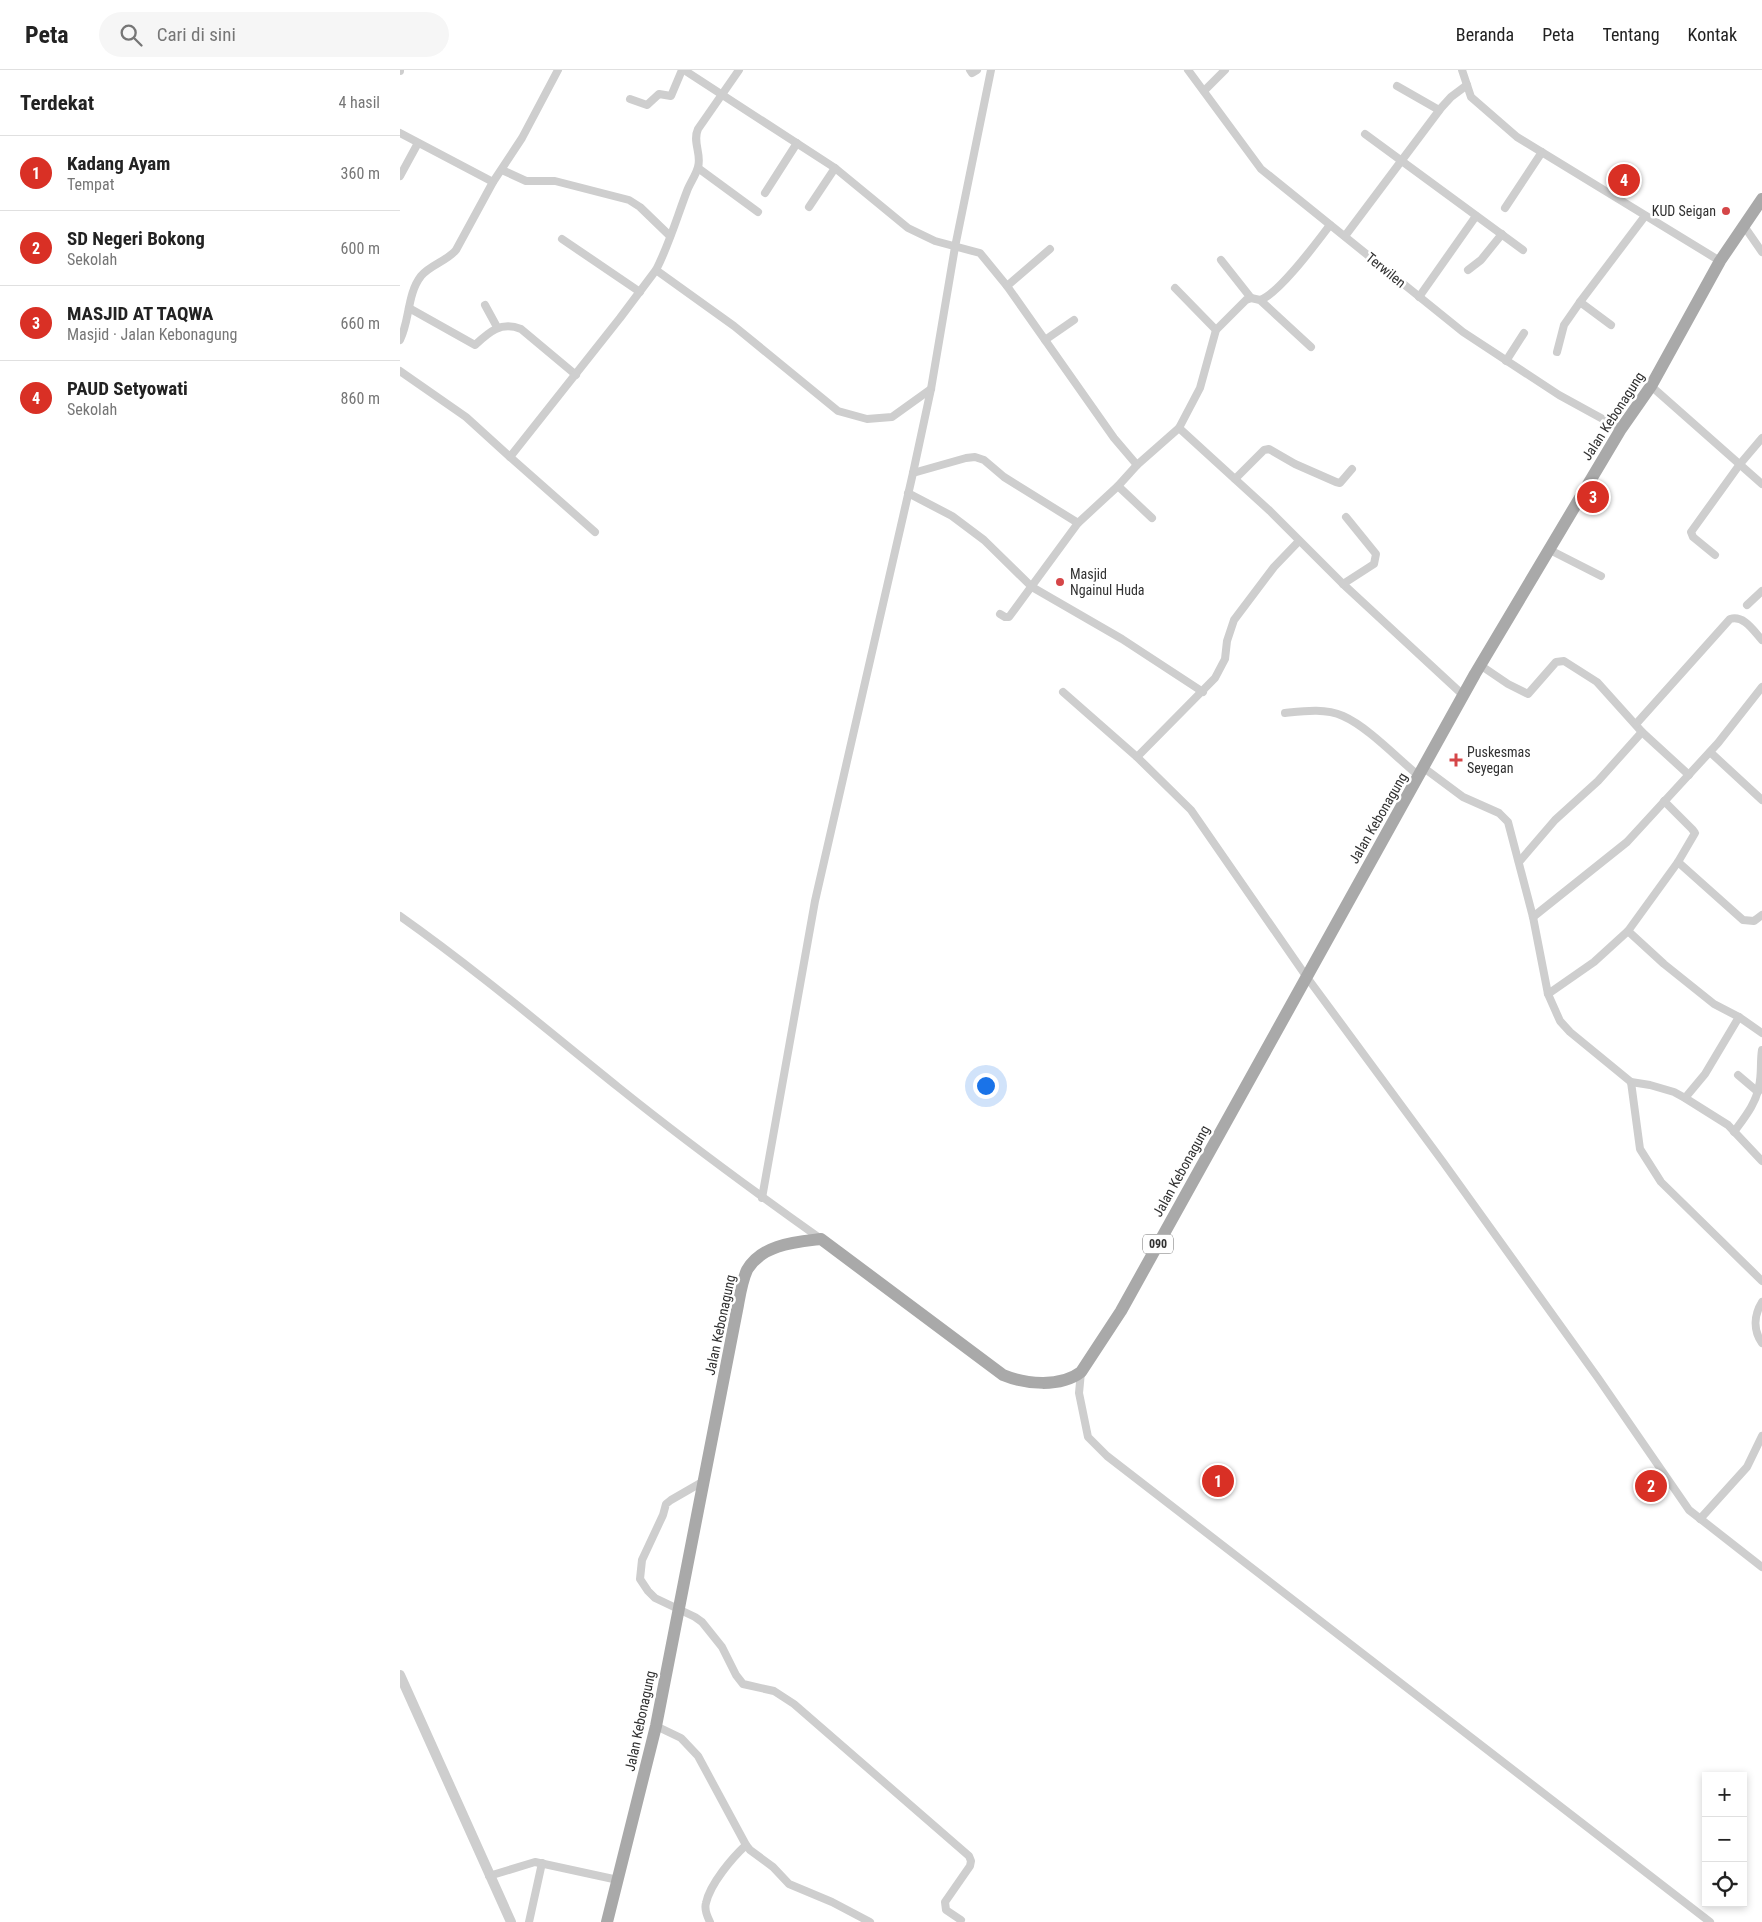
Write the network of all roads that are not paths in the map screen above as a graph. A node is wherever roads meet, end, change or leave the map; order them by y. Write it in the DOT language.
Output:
graph roads {
  1 [pos="558,70"];
  2 [pos="683,70"];
  3 [pos="739,70"];
  4 [pos="970,70"];
  5 [pos="977,70"];
  6 [pos="991,70"];
  7 [pos="1188,70"];
  8 [pos="1225,70"];
  9 [pos="1462,70"];
  10 [pos="1467,85"];
  11 [pos="1397,86"];
  12 [pos="1204,91"];
  13 [pos="722,94"];
  14 [pos="630,99"];
  15 [pos="1439,110"];
  16 [pos="400,133"];
  17 [pos="1365,134"];
  18 [pos="418,142"];
  19 [pos="797,144"];
  20 [pos="1542,152"];
  21 [pos="1401,160"];
  22 [pos="698,168"];
  23 [pos="835,168"];
  24 [pos="502,170"];
  25 [pos="400,176"];
  26 [pos="493,182"];
  27 [pos="765,193"];
  28 [pos="1762,199"];
  29 [pos="809,207"];
  30 [pos="1505,208"];
  31 [pos="758,212"];
  32 [pos="1476,216"];
  33 [pos="1645,216"];
  34 [pos="1330,225"];
  35 [pos="1744,226"];
  36 [pos="1502,234"];
  37 [pos="670,236"];
  38 [pos="1345,236"];
  39 [pos="562,239"];
  40 [pos="955,247"];
  41 [pos="1050,249"];
  42 [pos="1523,250"];
  43 [pos="1762,252"];
  44 [pos="1221,260"];
  45 [pos="1720,261"];
  46 [pos="656,270"];
  47 [pos="1468,270"];
  48 [pos="1007,286"];
  49 [pos="1174,288"];
  50 [pos="640,292"];
  51 [pos="1419,297"];
  52 [pos="1255,299"];
  53 [pos="1580,302"];
  54 [pos="484,305"];
  55 [pos="409,308"];
  56 [pos="1074,320"];
  57 [pos="1611,325"];
  58 [pos="497,327"];
  59 [pos="1216,330"];
  60 [pos="1524,333"];
  61 [pos="401,337"];
  62 [pos="1045,340"];
  63 [pos="474,346"];
  64 [pos="1311,347"];
  65 [pos="469,352"];
  66 [pos="1558,352"];
  67 [pos="1506,361"];
  68 [pos="400,371"];
  69 [pos="576,374"];
  70 [pos="1651,386"];
  71 [pos="930,389"];
  72 [pos="1179,428"];
  73 [pos="1621,429"];
  74 [pos="1762,438"];
  75 [pos="510,457"];
  76 [pos="1740,464"];
  77 [pos="1137,465"];
  78 [pos="1352,469"];
  79 [pos="913,473"];
  80 [pos="1235,480"];
  81 [pos="1762,484"];
  82 [pos="1118,486"];
  83 [pos="908,493"];
  84 [pos="1346,517"];
  85 [pos="1152,518"];
  86 [pos="1078,522"];
  87 [pos="595,532"];
  88 [pos="1299,541"];
  89 [pos="1548,549"];
  90 [pos="1715,555"];
  91 [pos="1601,576"];
  92 [pos="1343,584"];
  93 [pos="1032,587"];
  94 [pos="1762,591"];
  95 [pos="1747,605"];
  96 [pos="1000,614"];
  97 [pos="1762,640"];
  98 [pos="1480,665"];
  99 [pos="1762,687"];
  100 [pos="1063,692"];
  101 [pos="1203,692"];
  102 [pos="1462,695"];
  103 [pos="1285,713"];
  104 [pos="1636,724"];
  105 [pos="1642,732"];
  106 [pos="1710,752"];
  107 [pos="1137,757"];
  108 [pos="1422,772"];
  109 [pos="1689,775"];
  110 [pos="1762,800"];
  111 [pos="1664,801"];
  112 [pos="1519,862"];
  113 [pos="1678,862"];
  114 [pos="1762,915"];
  115 [pos="400,916"];
  116 [pos="1532,917"];
  117 [pos="1628,931"];
  118 [pos="1306,976"];
  119 [pos="1548,994"];
  120 [pos="1739,1017"];
  121 [pos="1762,1033"];
  122 [pos="1762,1050"];
  123 [pos="1738,1075"];
  124 [pos="1631,1082"];
  125 [pos="1758,1092"];
  126 [pos="1685,1098"];
  127 [pos="1734,1132"];
  128 [pos="1762,1161"];
  129 [pos="762,1198"];
  130 [pos="822,1239"];
  131 [pos="1762,1281"];
  132 [pos="1762,1302"];
  133 [pos="1762,1342"];
  134 [pos="1081,1372"];
  135 [pos="1762,1436"];
  136 [pos="704,1481"];
  137 [pos="1700,1519"];
  138 [pos="1762,1567"];
  139 [pos="678,1609"];
  140 [pos="400,1675"];
  141 [pos="656,1726"];
  142 [pos="746,1845"];
  143 [pos="542,1863"];
  144 [pos="489,1876"];
  145 [pos="618,1880"];
  146 [pos="952,1914"];
  147 [pos="961,1920"];
  148 [pos="511,1922"];
  149 [pos="529,1922"];
  150 [pos="607,1922"];
  151 [pos="710,1922"];
  152 [pos="870,1922"];
  153 [pos="948,1922"];
  154 [pos="1710,1922"];
  1 -- 24 [label="street"];
  2 -- 13 [label="street"];
  2 -- 14 [label="street"];
  3 -- 13 [label="street"];
  4 -- 5 [label="street"];
  6 -- 40 [label="street"];
  7 -- 12 [label="street, Terwilen"];
  8 -- 12 [label="street"];
  9 -- 10 [label="street"];
  10 -- 15 [label="street"];
  10 -- 20 [label="street"];
  11 -- 15 [label="street"];
  12 -- 34 [label="street, Terwilen"];
  13 -- 19 [label="street"];
  13 -- 22 [label="street"];
  15 -- 21 [label="street"];
  16 -- 18 [label="street"];
  17 -- 21 [label="street"];
  18 -- 25 [label="street"];
  18 -- 26 [label="street"];
  19 -- 23 [label="street"];
  19 -- 27 [label="street"];
  20 -- 30 [label="street"];
  20 -- 33 [label="street"];
  21 -- 32 [label="street"];
  21 -- 38 [label="street"];
  22 -- 31 [label="street"];
  22 -- 37 [label="street"];
  23 -- 29 [label="street"];
  23 -- 40 [label="street"];
  24 -- 26 [label="street"];
  24 -- 37 [label="street"];
  26 -- 55 [label="street"];
  28 -- 35 [label="main road, Jalan Kebonagung / 090"];
  32 -- 36 [label="street"];
  32 -- 51 [label="street"];
  33 -- 45 [label="street"];
  33 -- 53 [label="street"];
  34 -- 38 [label="street, Terwilen"];
  34 -- 52 [label="street"];
  35 -- 43 [label="street"];
  35 -- 45 [label="main road, Jalan Kebonagung / 090"];
  36 -- 42 [label="street"];
  36 -- 47 [label="street"];
  37 -- 46 [label="street"];
  38 -- 51 [label="street, Terwilen"];
  39 -- 50 [label="street"];
  40 -- 48 [label="street"];
  40 -- 71 [label="street"];
  41 -- 48 [label="street"];
  44 -- 52 [label="street"];
  45 -- 70 [label="main road, Jalan Kebonagung / 090"];
  46 -- 50 [label="street"];
  46 -- 71 [label="street"];
  48 -- 62 [label="street"];
  49 -- 59 [label="street"];
  50 -- 69 [label="street"];
  51 -- 67 [label="street, Terwilen"];
  52 -- 59 [label="street"];
  52 -- 64 [label="street"];
  53 -- 57 [label="street"];
  53 -- 66 [label="street"];
  54 -- 58 [label="street"];
  55 -- 61 [label="street"];
  55 -- 63 [label="street"];
  56 -- 62 [label="street"];
  58 -- 63 [label="street"];
  58 -- 69 [label="street"];
  59 -- 72 [label="street"];
  60 -- 67 [label="street"];
  62 -- 77 [label="street"];
  63 -- 65 [label="street"];
  67 -- 73 [label="street, Terwilen"];
  68 -- 75 [label="street"];
  69 -- 75 [label="street"];
  70 -- 73 [label="main road, Jalan Kebonagung / 090"];
  70 -- 76 [label="street"];
  71 -- 79 [label="street"];
  72 -- 77 [label="street"];
  72 -- 80 [label="street"];
  73 -- 89 [label="main road, Jalan Kebonagung / 090"];
  74 -- 76 [label="street"];
  75 -- 87 [label="street"];
  76 -- 81 [label="street"];
  76 -- 90 [label="street"];
  77 -- 82 [label="street"];
  78 -- 80 [label="street"];
  79 -- 83 [label="street"];
  79 -- 86 [label="street"];
  80 -- 88 [label="street"];
  82 -- 85 [label="street"];
  82 -- 86 [label="street"];
  83 -- 93 [label="street"];
  83 -- 129 [label="street"];
  84 -- 92 [label="street"];
  86 -- 93 [label="street"];
  88 -- 92 [label="street"];
  88 -- 101 [label="street"];
  89 -- 91 [label="street"];
  89 -- 98 [label="main road, Jalan Kebonagung / 090"];
  92 -- 102 [label="street"];
  93 -- 96 [label="street"];
  93 -- 101 [label="street"];
  94 -- 95 [label="street"];
  97 -- 104 [label="street"];
  98 -- 102 [label="main road, Jalan Kebonagung / 090"];
  98 -- 104 [label="street"];
  99 -- 106 [label="street"];
  100 -- 107 [label="street"];
  101 -- 107 [label="street"];
  102 -- 108 [label="main road, Jalan Kebonagung / 090"];
  103 -- 108 [label="street"];
  104 -- 105 [label="street"];
  105 -- 109 [label="street"];
  105 -- 112 [label="street"];
  106 -- 109 [label="street"];
  106 -- 110 [label="street"];
  107 -- 118 [label="street"];
  108 -- 112 [label="street"];
  108 -- 118 [label="main road, Jalan Kebonagung / 090"];
  109 -- 111 [label="street"];
  111 -- 113 [label="street"];
  111 -- 116 [label="street"];
  112 -- 116 [label="street"];
  113 -- 114 [label="street"];
  113 -- 117 [label="street"];
  115 -- 129 [label="street"];
  116 -- 119 [label="street"];
  117 -- 119 [label="street"];
  117 -- 120 [label="street"];
  118 -- 134 [label="main road, Jalan Kebonagung / 090"];
  118 -- 137 [label="street"];
  119 -- 124 [label="street"];
  120 -- 121 [label="street"];
  120 -- 126 [label="street"];
  122 -- 125 [label="street"];
  123 -- 125 [label="street"];
  124 -- 126 [label="street"];
  124 -- 131 [label="street"];
  125 -- 127 [label="street"];
  126 -- 127 [label="street"];
  127 -- 128 [label="street"];
  129 -- 130 [label="street"];
  130 -- 134 [label="main road"];
  130 -- 136 [label="main road, Jalan Kebonagung"];
  132 -- 133 [label="street"];
  134 -- 154 [label="street"];
  135 -- 137 [label="street"];
  136 -- 139 [label="main road, Jalan Kebonagung"];
  136 -- 139 [label="street"];
  137 -- 138 [label="street"];
  139 -- 141 [label="main road, Jalan Kebonagung"];
  139 -- 146 [label="street"];
  140 -- 144 [label="street"];
  141 -- 142 [label="street"];
  141 -- 145 [label="main road, Jalan Kebonagung"];
  142 -- 151 [label="street"];
  142 -- 152 [label="street"];
  143 -- 144 [label="street"];
  143 -- 145 [label="street"];
  143 -- 149 [label="street"];
  144 -- 148 [label="street"];
  145 -- 150 [label="main road, Jalan Kebonagung"];
  146 -- 147 [label="street"];
  146 -- 153 [label="street"];
}
